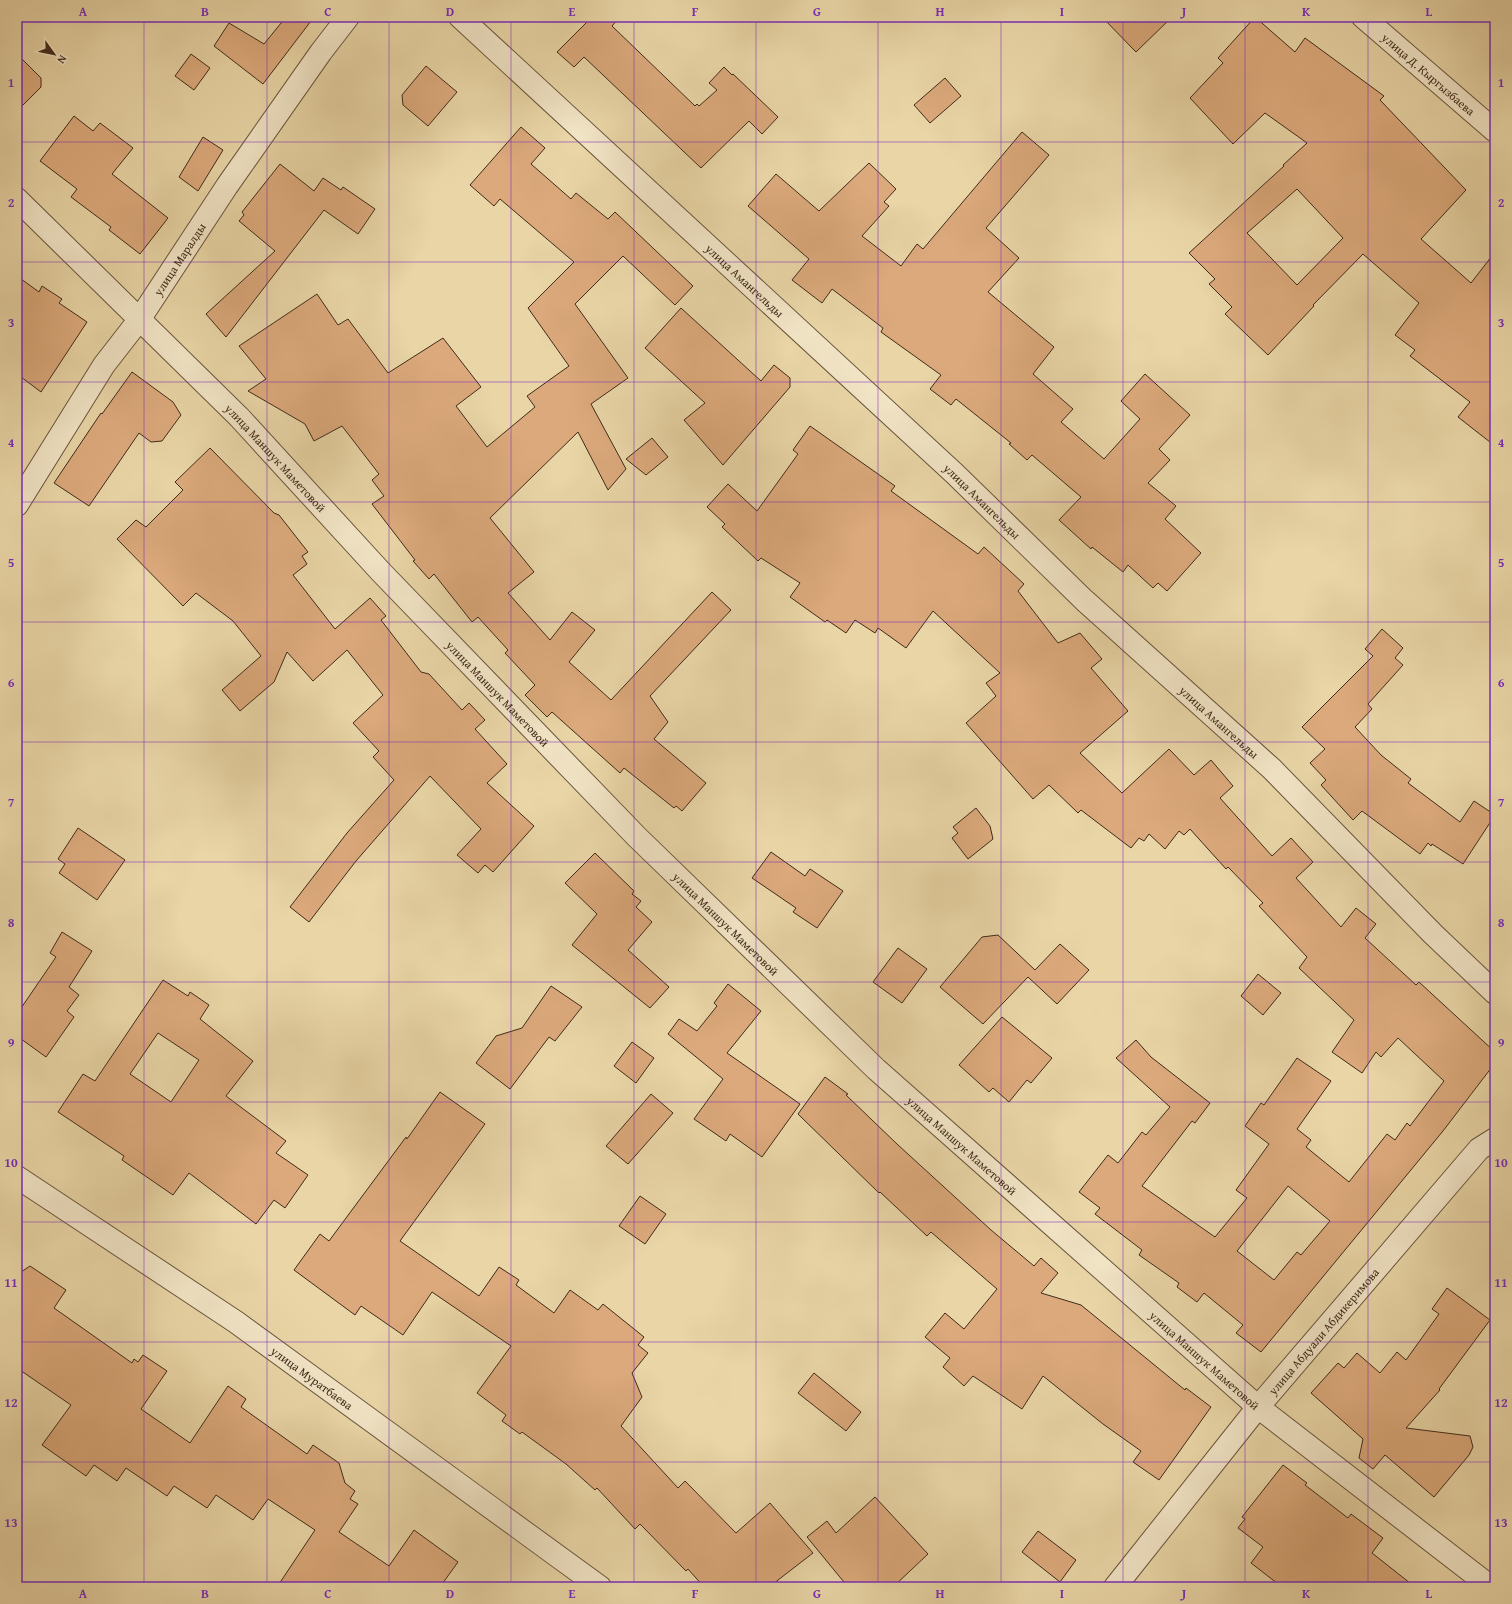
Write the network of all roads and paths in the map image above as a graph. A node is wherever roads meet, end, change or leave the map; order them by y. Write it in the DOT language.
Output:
graph roads {
  1 [pos="348,17"];
  2 [pos="460,17"];
  3 [pos="1363,17"];
  4 [pos="1495,131"];
  5 [pos="17,199"];
  6 [pos="139,320"];
  7 [pos="17,505"];
  8 [pos="1495,993"];
  9 [pos="1495,1139"];
  10 [pos="17,1177"];
  11 [pos="1258,1407"];
  12 [pos="600,1587"];
  13 [pos="1116,1587"];
  14 [pos="1491,1587"];
  1 -- 6 [label="street, улица Маралды"];
  2 -- 8 [label="street, улица Амангельды"];
  3 -- 4 [label="street, улица Д. Кыргызбаева"];
  5 -- 6 [label="street, улица Маншук Маметовой"];
  6 -- 7 [label="street, улица Маралды"];
  6 -- 11 [label="street, улица Маншук Маметовой"];
  9 -- 11 [label="street, улица Абдуали Абдикеримова"];
  10 -- 12 [label="street, улица Муратбаева"];
  11 -- 13 [label="street, улица Абдуали Абдикеримова"];
  11 -- 14 [label="street, улица Маншук Маметовой"];
}
